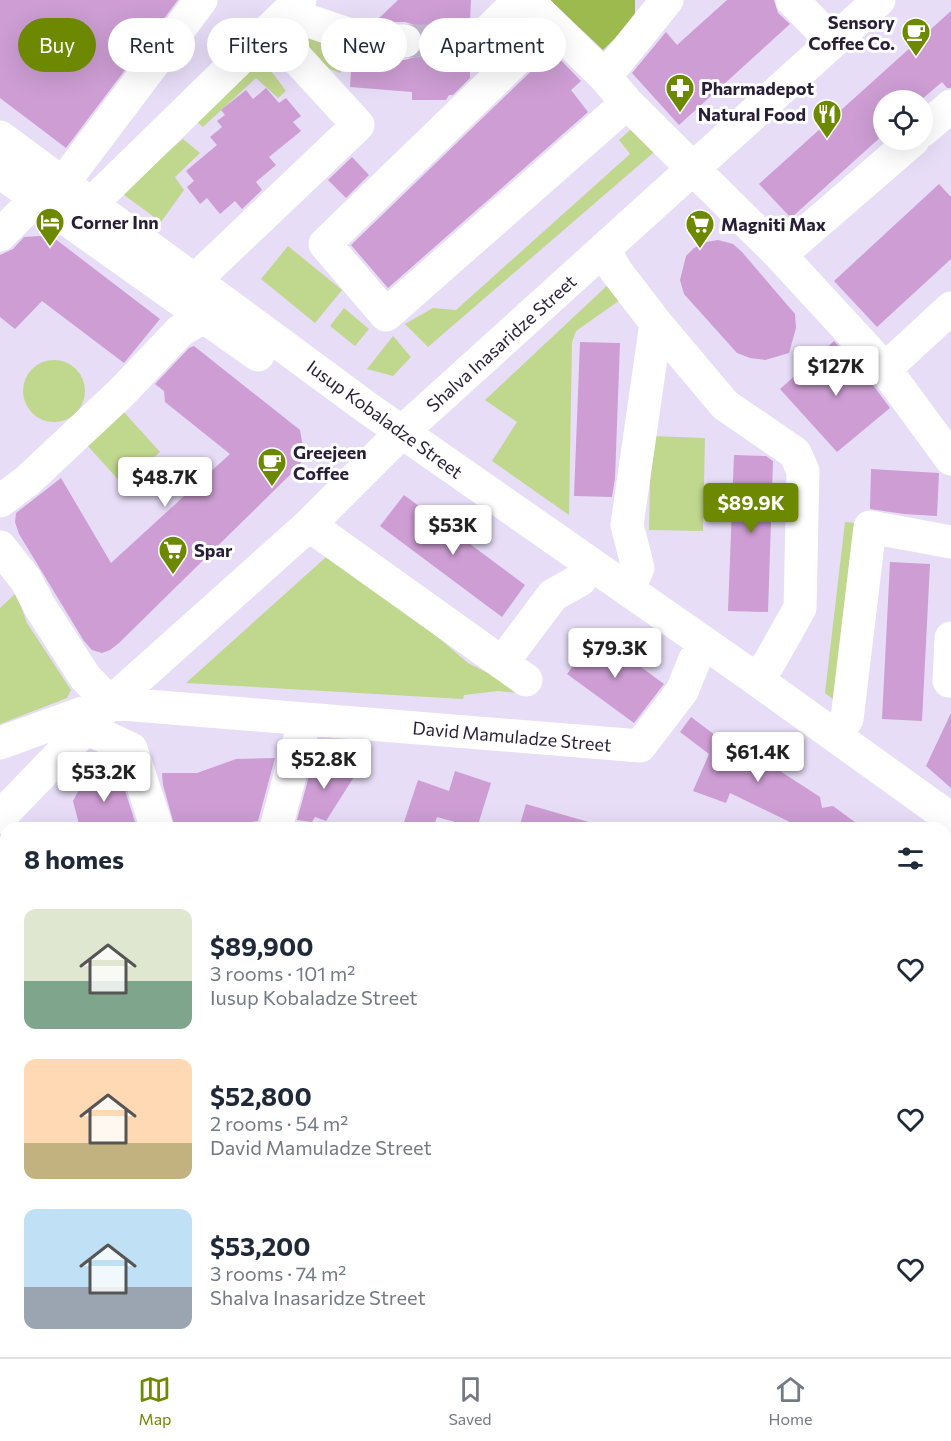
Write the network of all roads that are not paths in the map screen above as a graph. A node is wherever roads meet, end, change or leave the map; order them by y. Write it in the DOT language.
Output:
graph roads {
  1 [pos="520,0"];
  2 [pos="527,0"];
  3 [pos="792,0"];
  4 [pos="879,0"];
  5 [pos="201,1"];
  6 [pos="659,5"];
  7 [pos="287,13"];
  8 [pos="502,18"];
  9 [pos="545,18"];
  10 [pos="321,25"];
  11 [pos="566,39"];
  12 [pos="833,42"];
  13 [pos="503,72"];
  14 [pos="605,77"];
  15 [pos="627,103"];
  16 [pos="951,106"];
  17 [pos="933,122"];
  18 [pos="0,137"];
  19 [pos="901,150"];
  20 [pos="692,169"];
  21 [pos="0,172"];
  22 [pos="52,186"];
  23 [pos="91,204"];
  24 [pos="0,235"];
  25 [pos="604,249"];
  26 [pos="780,255"];
  27 [pos="194,280"];
  28 [pos="951,308"];
  29 [pos="203,316"];
  30 [pos="656,323"];
  31 [pos="885,369"];
  32 [pos="395,440"];
  33 [pos="951,459"];
  34 [pos="0,501"];
  35 [pos="309,525"];
  36 [pos="951,542"];
  37 [pos="0,547"];
  38 [pos="580,580"];
  39 [pos="628,590"];
  40 [pos="951,638"];
  41 [pos="695,659"];
  42 [pos="756,679"];
  43 [pos="949,681"];
  44 [pos="110,703"];
  45 [pos="305,719"];
  46 [pos="86,728"];
  47 [pos="834,735"];
  48 [pos="0,743"];
  49 [pos="0,817"];
  50 [pos="951,819"];
  51 [pos="155,822"];
  52 [pos="278,822"];
  53 [pos="918,822"];
  1 -- 8 [label="street"];
  2 -- 9 [label="street"];
  3 -- 12 [label="street"];
  4 -- 12 [label="street, Shalva Inasaridze Street"];
  5 -- 22 [label="street"];
  6 -- 14 [label="street"];
  7 -- 10 [label="street"];
  7 -- 23 [label="street"];
  7 -- 27 [label="street"];
  11 -- 14 [label="street"];
  12 -- 20 [label="street, Shalva Inasaridze Street"];
  13 -- 15 [label="street"];
  14 -- 15 [label="street"];
  15 -- 20 [label="street"];
  16 -- 17 [label="street"];
  18 -- 22 [label="street, Iusup Kobaladze Street"];
  19 -- 26 [label="street"];
  20 -- 25 [label="street, Shalva Inasaridze Street"];
  20 -- 26 [label="street"];
  21 -- 22 [label="street, Iusup Kobaladze Street"];
  22 -- 23 [label="street, Iusup Kobaladze Street"];
  22 -- 24 [label="street"];
  22 -- 29 [label="street, Iusup Kobaladze Street"];
  23 -- 27 [label="street, Iusup Kobaladze Street"];
  25 -- 30 [label="street"];
  25 -- 32 [label="street, Shalva Inasaridze Street"];
  26 -- 31 [label="street"];
  27 -- 32 [label="street, Iusup Kobaladze Street"];
  28 -- 31 [label="street"];
  29 -- 32 [label="street, Iusup Kobaladze Street"];
  29 -- 34 [label="street"];
  30 -- 39 [label="street"];
  30 -- 42 [label="street"];
  31 -- 33 [label="street"];
  32 -- 35 [label="street, Shalva Inasaridze Street"];
  32 -- 38 [label="street, Iusup Kobaladze Street"];
  32 -- 39 [label="street, Iusup Kobaladze Street"];
  35 -- 38 [label="street"];
  35 -- 44 [label="street, Shalva Inasaridze Street"];
  36 -- 47 [label="street"];
  37 -- 44 [label="street"];
  38 -- 41 [label="street, Iusup Kobaladze Street"];
  39 -- 42 [label="street, Iusup Kobaladze Street"];
  40 -- 43 [label="street"];
  41 -- 45 [label="street, David Mamuladze Street"];
  41 -- 53 [label="street, Iusup Kobaladze Street"];
  42 -- 47 [label="street, Iusup Kobaladze Street"];
  44 -- 45 [label="street, David Mamuladze Street"];
  44 -- 46 [label="street, Shalva Inasaridze Street"];
  44 -- 48 [label="street, David Mamuladze Street"];
  45 -- 52 [label="street"];
  46 -- 49 [label="street, Shalva Inasaridze Street"];
  46 -- 51 [label="street"];
  47 -- 50 [label="street, Iusup Kobaladze Street"];
}
